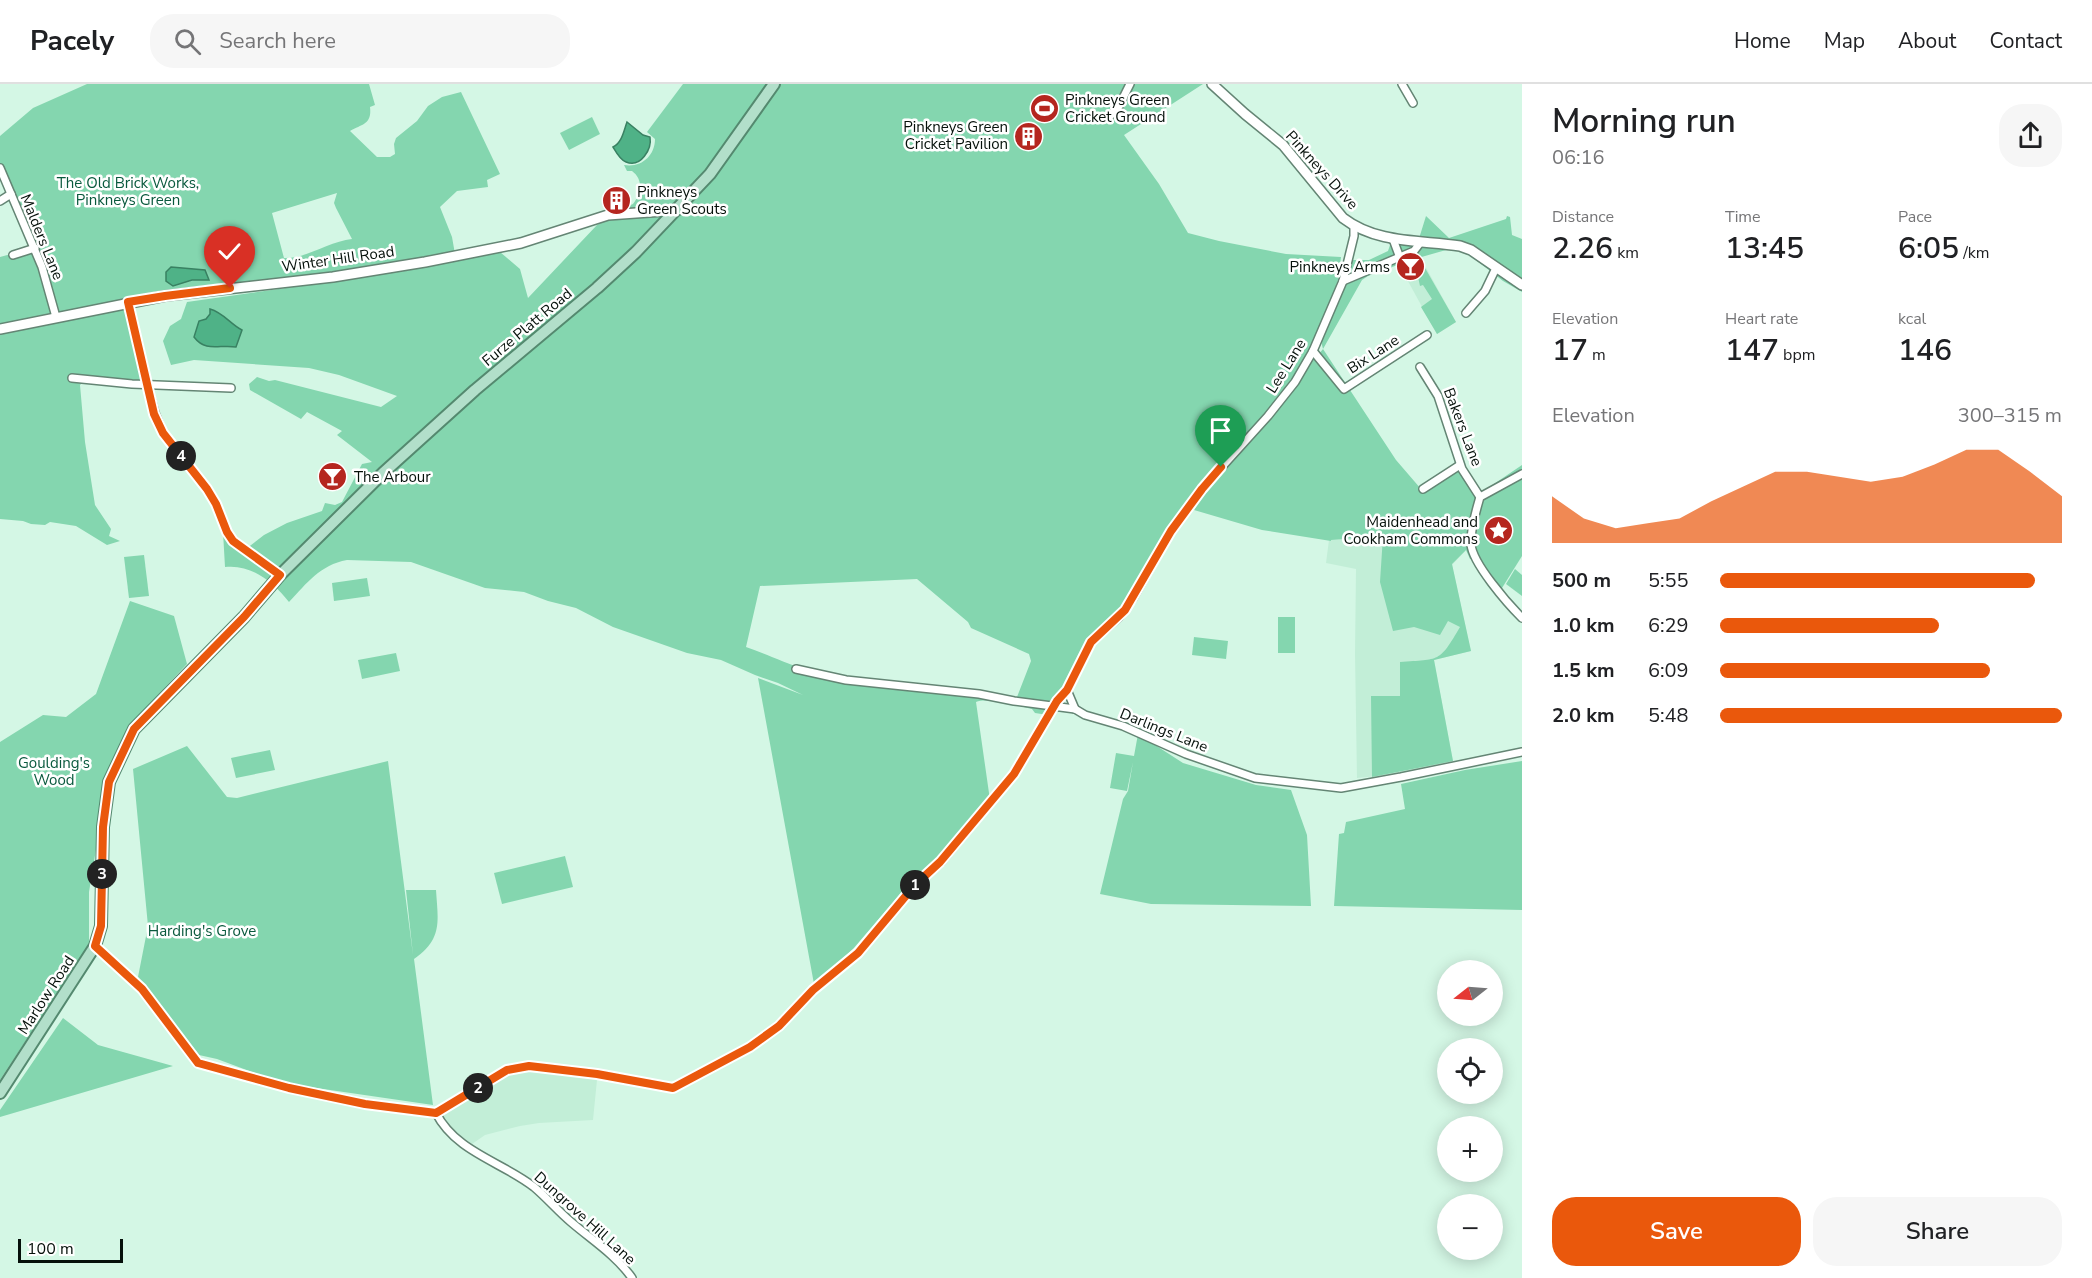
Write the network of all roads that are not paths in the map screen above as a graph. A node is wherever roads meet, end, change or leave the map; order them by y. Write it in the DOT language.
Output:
graph roads {
  1 [pos="774,84"];
  2 [pos="1130,84"];
  3 [pos="1212,84"];
  4 [pos="1402,84"];
  5 [pos="1413,103"];
  6 [pos="1109,117"];
  7 [pos="0,168"];
  8 [pos="11,194"];
  9 [pos="0,201"];
  10 [pos="678,210"];
  11 [pos="1354,226"];
  12 [pos="1393,239"];
  13 [pos="1419,243"];
  14 [pos="35,249"];
  15 [pos="13,255"];
  16 [pos="1400,258"];
  17 [pos="1496,268"];
  18 [pos="1343,282"];
  19 [pos="1522,285"];
  20 [pos="128,302"];
  21 [pos="1466,313"];
  22 [pos="56,317"];
  23 [pos="0,329"];
  24 [pos="1427,335"];
  25 [pos="1313,351"];
  26 [pos="1420,368"];
  27 [pos="72,378"];
  28 [pos="147,385"];
  29 [pos="231,388"];
  30 [pos="1460,465"];
  31 [pos="1522,474"];
  32 [pos="1423,489"];
  33 [pos="1480,497"];
  34 [pos="280,575"];
  35 [pos="1522,618"];
  36 [pos="796,669"];
  37 [pos="1067,690"];
  38 [pos="1055,707"];
  39 [pos="1075,709"];
  40 [pos="1522,752"];
  41 [pos="95,946"];
  42 [pos="0,1093"];
  43 [pos="436,1113"];
  44 [pos="632,1278"];
  1 -- 10 [label="main road, Furze Platt Road"];
  2 -- 6 [label="street"];
  3 -- 11 [label="street, Pinkneys Drive"];
  4 -- 5 [label="street"];
  7 -- 8 [label="street, Malders Lane"];
  8 -- 9 [label="street"];
  8 -- 14 [label="street, Malders Lane"];
  10 -- 20 [label="street, Winter Hill Road"];
  10 -- 34 [label="main road, Furze Platt Road"];
  11 -- 12 [label="street, Pinkneys Drive"];
  11 -- 18 [label="street, Lee Lane"];
  12 -- 13 [label="street, Pinkneys Drive"];
  12 -- 16 [label="street"];
  13 -- 16 [label="street"];
  13 -- 17 [label="street, Pinkneys Drive"];
  14 -- 15 [label="street"];
  14 -- 22 [label="street, Malders Lane"];
  16 -- 18 [label="street"];
  17 -- 19 [label="street, Pinkneys Drive"];
  17 -- 21 [label="street"];
  18 -- 25 [label="street, Lee Lane"];
  20 -- 22 [label="street, Winter Hill Road"];
  20 -- 28 [label="street"];
  22 -- 23 [label="street, Winter Hill Road"];
  24 -- 25 [label="street, Bix Lane"];
  25 -- 37 [label="street, Lee Lane"];
  26 -- 30 [label="street, Bakers Lane"];
  27 -- 28 [label="street"];
  28 -- 29 [label="street"];
  28 -- 34 [label="street"];
  30 -- 32 [label="street"];
  30 -- 33 [label="street, Bakers Lane"];
  31 -- 33 [label="street"];
  33 -- 35 [label="street"];
  34 -- 41 [label="main road, Marlow Road"];
  36 -- 38 [label="street, Darlings Lane"];
  37 -- 38 [label="street, Lee Lane"];
  37 -- 39 [label="street"];
  38 -- 39 [label="street, Darlings Lane"];
  38 -- 43 [label="street, Lee Lane"];
  39 -- 40 [label="street, Darlings Lane"];
  41 -- 42 [label="main road, Marlow Road"];
  41 -- 43 [label="street"];
  43 -- 44 [label="street, Dungrove Hill Lane"];
}
